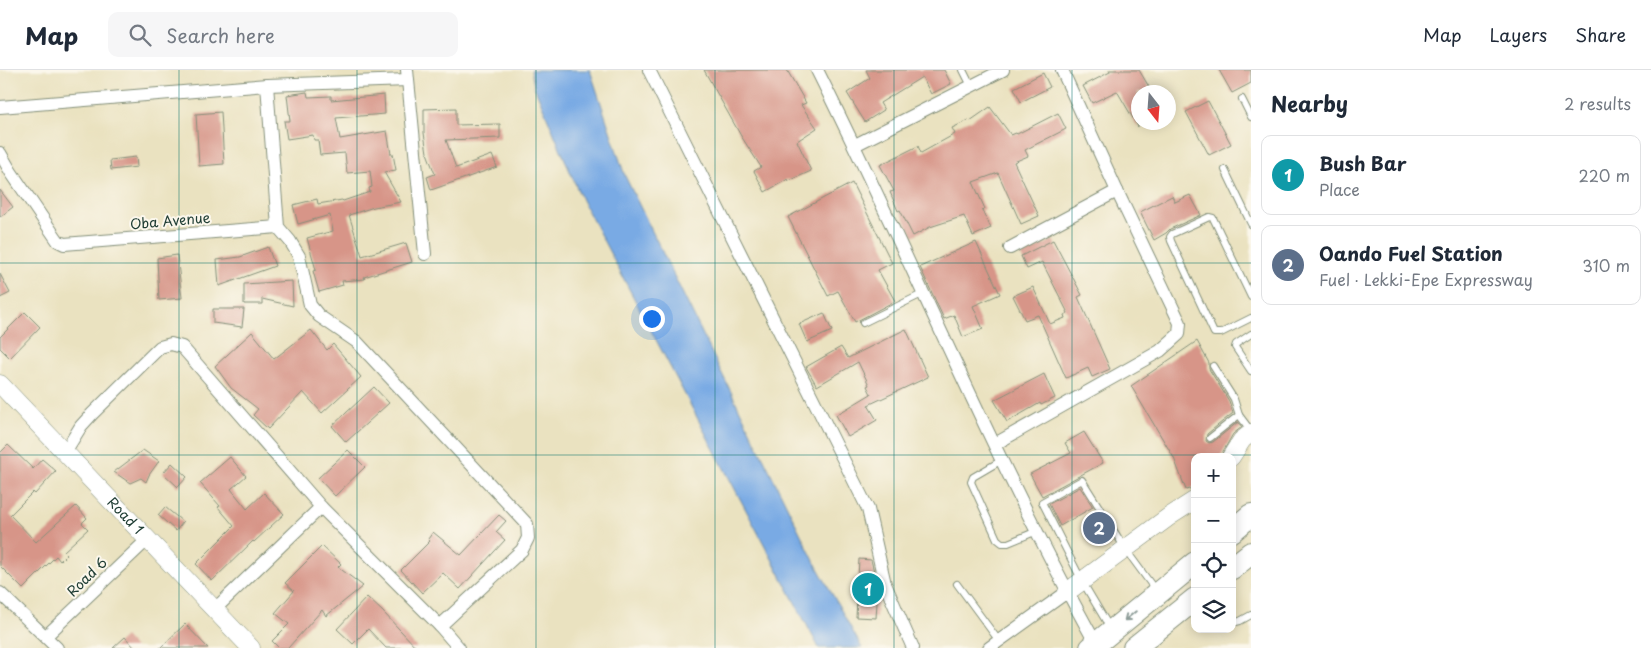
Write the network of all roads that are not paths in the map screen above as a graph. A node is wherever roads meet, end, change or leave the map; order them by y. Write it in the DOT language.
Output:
graph roads {
  1 [pos="649,70"];
  2 [pos="817,70"];
  3 [pos="963,70"];
  4 [pos="1003,70"];
  5 [pos="1062,70"];
  6 [pos="407,75"];
  7 [pos="267,85"];
  8 [pos="971,86"];
  9 [pos="1242,98"];
  10 [pos="0,107"];
  11 [pos="1251,118"];
  12 [pos="855,145"];
  13 [pos="0,153"];
  14 [pos="1225,170"];
  15 [pos="1117,191"];
  16 [pos="1251,224"];
  17 [pos="278,227"];
  18 [pos="1010,248"];
  19 [pos="425,254"];
  20 [pos="924,293"];
  21 [pos="1251,297"];
  22 [pos="1251,318"];
  23 [pos="863,323"];
  24 [pos="1251,334"];
  25 [pos="1213,366"];
  26 [pos="1251,371"];
  27 [pos="0,384"];
  28 [pos="1239,415"];
  29 [pos="1251,432"];
  30 [pos="1210,438"];
  31 [pos="995,444"];
  32 [pos="65,452"];
  33 [pos="1234,453"];
  34 [pos="1002,460"];
  35 [pos="1191,503"];
  36 [pos="321,508"];
  37 [pos="1251,515"];
  38 [pos="1236,528"];
  39 [pos="1037,531"];
  40 [pos="148,539"];
  41 [pos="1126,550"];
  42 [pos="1251,553"];
  43 [pos="1236,565"];
  44 [pos="1191,566"];
  45 [pos="1082,581"];
  46 [pos="957,584"];
  47 [pos="0,592"];
  48 [pos="1067,592"];
  49 [pos="1158,594"];
  50 [pos="1191,602"];
  51 [pos="214,609"];
  52 [pos="1251,615"];
  53 [pos="1236,622"];
  54 [pos="440,626"];
  55 [pos="46,636"];
  56 [pos="1099,641"];
  57 [pos="994,645"];
  58 [pos="57,648"];
  59 [pos="251,648"];
  60 [pos="459,648"];
  61 [pos="913,648"];
  62 [pos="1134,648"];
  1 -- 61 [label="street"];
  2 -- 12 [label="street"];
  3 -- 8 [label="lane"];
  4 -- 8 [label="street"];
  5 -- 15 [label="street"];
  6 -- 7 [label="street"];
  6 -- 19 [label="street"];
  7 -- 10 [label="street"];
  7 -- 17 [label="street"];
  8 -- 12 [label="street"];
  9 -- 11 [label="lane"];
  12 -- 20 [label="street"];
  13 -- 17 [label="street, Oba Avenue"];
  14 -- 16 [label="lane"];
  15 -- 18 [label="street"];
  15 -- 31 [label="street"];
  17 -- 54 [label="street"];
  20 -- 23 [label="lane"];
  20 -- 31 [label="street"];
  21 -- 22 [label="lane"];
  24 -- 26 [label="lane"];
  25 -- 28 [label="lane"];
  27 -- 32 [label="street, Road 1"];
  28 -- 29 [label="lane"];
  28 -- 30 [label="lane"];
  29 -- 33 [label="street"];
  31 -- 34 [label="street"];
  32 -- 36 [label="street"];
  32 -- 40 [label="street, Road 1"];
  34 -- 39 [label="street"];
  34 -- 39 [label="lane"];
  35 -- 41 [label="street"];
  36 -- 51 [label="street"];
  36 -- 54 [label="street"];
  37 -- 38 [label="highway"];
  39 -- 48 [label="street"];
  40 -- 51 [label="street, Road 1"];
  40 -- 55 [label="street, Road 6"];
  41 -- 45 [label="street"];
  41 -- 45 [label="lane"];
  41 -- 49 [label="lane"];
  42 -- 43 [label="highway"];
  44 -- 49 [label="highway"];
  45 -- 48 [label="street"];
  45 -- 56 [label="lane"];
  46 -- 57 [label="lane"];
  47 -- 55 [label="street"];
  48 -- 56 [label="street"];
  48 -- 57 [label="street"];
  49 -- 56 [label="highway, one-way"];
  50 -- 62 [label="highway"];
  51 -- 59 [label="street, Road 1"];
  52 -- 53 [label="lane"];
  54 -- 60 [label="street"];
  55 -- 58 [label="street"];
}
